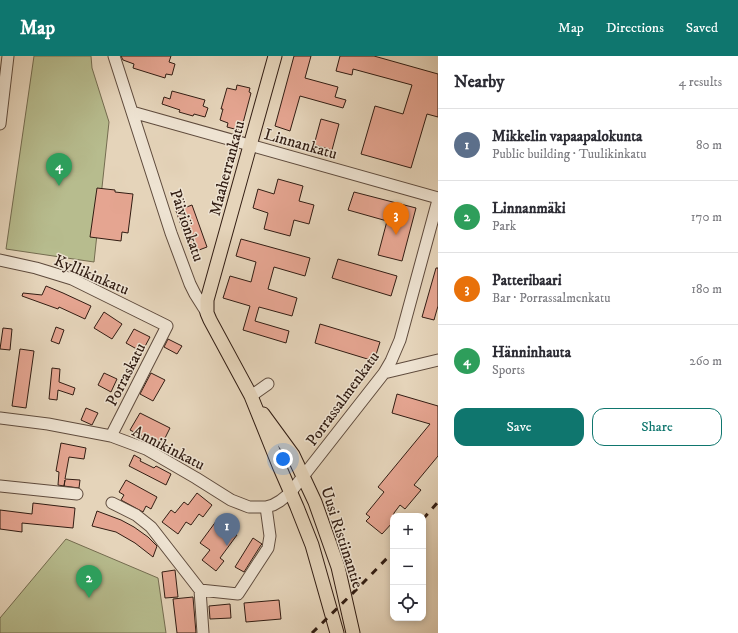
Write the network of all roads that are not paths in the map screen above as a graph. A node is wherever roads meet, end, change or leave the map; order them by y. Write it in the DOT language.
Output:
graph roads {
  1 [pos="8,56"];
  2 [pos="114,56"];
  3 [pos="275,56"];
  4 [pos="132,112"];
  5 [pos="0,124"];
  6 [pos="250,145"];
  7 [pos="438,199"];
  8 [pos="0,260"];
  9 [pos="207,313"];
  10 [pos="167,326"];
  11 [pos="438,360"];
  12 [pos="384,373"];
  13 [pos="268,384"];
  14 [pos="251,396"];
  15 [pos="0,418"];
  16 [pos="112,436"];
  17 [pos="303,476"];
  18 [pos="0,486"];
  19 [pos="290,493"];
  20 [pos="77,494"];
  21 [pos="112,504"];
  22 [pos="266,507"];
  23 [pos="200,590"];
  24 [pos="203,633"];
  25 [pos="336,633"];
  26 [pos="353,633"];
  1 -- 5 [label="street"];
  2 -- 4 [label="street, Päiviönkatu"];
  3 -- 6 [label="main road, Maaherrankatu"];
  4 -- 6 [label="street, Linnankatu"];
  4 -- 9 [label="street, Päiviönkatu"];
  6 -- 7 [label="street, Linnankatu"];
  6 -- 9 [label="main road, Maaherrankatu"];
  7 -- 12 [label="street, Porrassalmenkatu"];
  8 -- 10 [label="street, Kyllikinkatu"];
  9 -- 14 [label="main road, Päiviönkatu"];
  10 -- 16 [label="street, Porraskatu"];
  11 -- 12 [label="street"];
  12 -- 17 [label="street, Porrassalmenkatu"];
  13 -- 14 [label="street"];
  14 -- 17 [label="main road, Päiviönkatu"];
  14 -- 19 [label="main road, Päiviönkatu"];
  15 -- 16 [label="street, Annikinkatu"];
  16 -- 22 [label="street, Annikinkatu"];
  17 -- 19 [label="street, Porrassalmenkatu"];
  17 -- 26 [label="main road, Uusi Ristiinantie"];
  18 -- 20 [label="street"];
  19 -- 22 [label="street, Annikinkatu"];
  19 -- 25 [label="main road, Uusi Ristiinantie"];
  21 -- 23 [label="street"];
  22 -- 23 [label="street"];
  23 -- 24 [label="street"];
}
